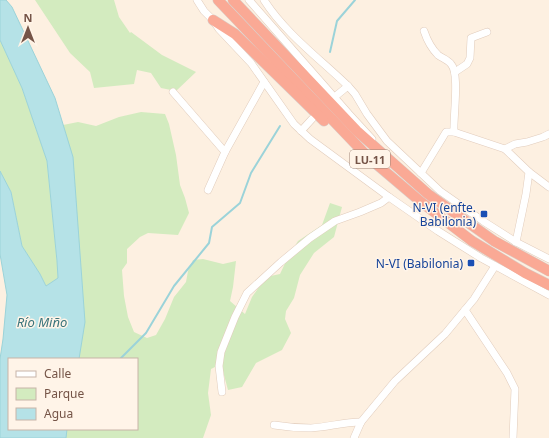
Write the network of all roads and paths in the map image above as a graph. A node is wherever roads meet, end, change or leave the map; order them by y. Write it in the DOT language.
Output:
graph roads {
  1 [pos="197,0"];
  2 [pos="218,0"];
  3 [pos="233,0"];
  4 [pos="249,0"];
  5 [pos="264,0"];
  6 [pos="213,20"];
  7 [pos="424,31"];
  8 [pos="487,32"];
  9 [pos="451,64"];
  10 [pos="467,64"];
  11 [pos="455,72"];
  12 [pos="264,82"];
  13 [pos="348,86"];
  14 [pos="173,92"];
  15 [pos="338,95"];
  16 [pos="312,119"];
  17 [pos="302,131"];
  18 [pos="454,132"];
  19 [pos="549,134"];
  20 [pos="505,149"];
  21 [pos="225,152"];
  22 [pos="529,172"];
  23 [pos="421,173"];
  24 [pos="407,175"];
  25 [pos="549,186"];
  26 [pos="208,190"];
  27 [pos="389,196"];
  28 [pos="457,230"];
  29 [pos="516,242"];
  30 [pos="549,259"];
  31 [pos="495,266"];
  32 [pos="549,271"];
  33 [pos="549,285"];
  34 [pos="549,295"];
  35 [pos="465,310"];
  36 [pos="222,392"];
  37 [pos="361,422"];
  38 [pos="274,425"];
  39 [pos="354,438"];
  40 [pos="513,438"];
  1 -- 6 [label="street"];
  2 -- 28 [label="highway, LU-11"];
  3 -- 24 [label="highway, LU-11"];
  4 -- 24 [label="street"];
  5 -- 13 [label="street"];
  6 -- 12 [label="street"];
  6 -- 28 [label="highway"];
  7 -- 9 [label="street"];
  8 -- 10 [label="street"];
  9 -- 10 [label="street"];
  9 -- 11 [label="street"];
  10 -- 11 [label="street"];
  11 -- 18 [label="street"];
  12 -- 17 [label="street"];
  12 -- 21 [label="street"];
  13 -- 15 [label="street"];
  13 -- 23 [label="street"];
  14 -- 21 [label="street"];
  16 -- 17 [label="street"];
  17 -- 27 [label="street"];
  18 -- 20 [label="street"];
  18 -- 23 [label="street"];
  19 -- 20 [label="street"];
  20 -- 22 [label="street"];
  21 -- 26 [label="street"];
  22 -- 25 [label="street"];
  22 -- 29 [label="street"];
  23 -- 29 [label="street"];
  24 -- 32 [label="highway, LU-11"];
  27 -- 31 [label="street"];
  27 -- 36 [label="street"];
  28 -- 33 [label="highway, LU-11"];
  29 -- 30 [label="street"];
  31 -- 34 [label="street"];
  31 -- 35 [label="street"];
  35 -- 37 [label="street"];
  35 -- 40 [label="street"];
  37 -- 38 [label="street"];
  37 -- 39 [label="street"];
}
